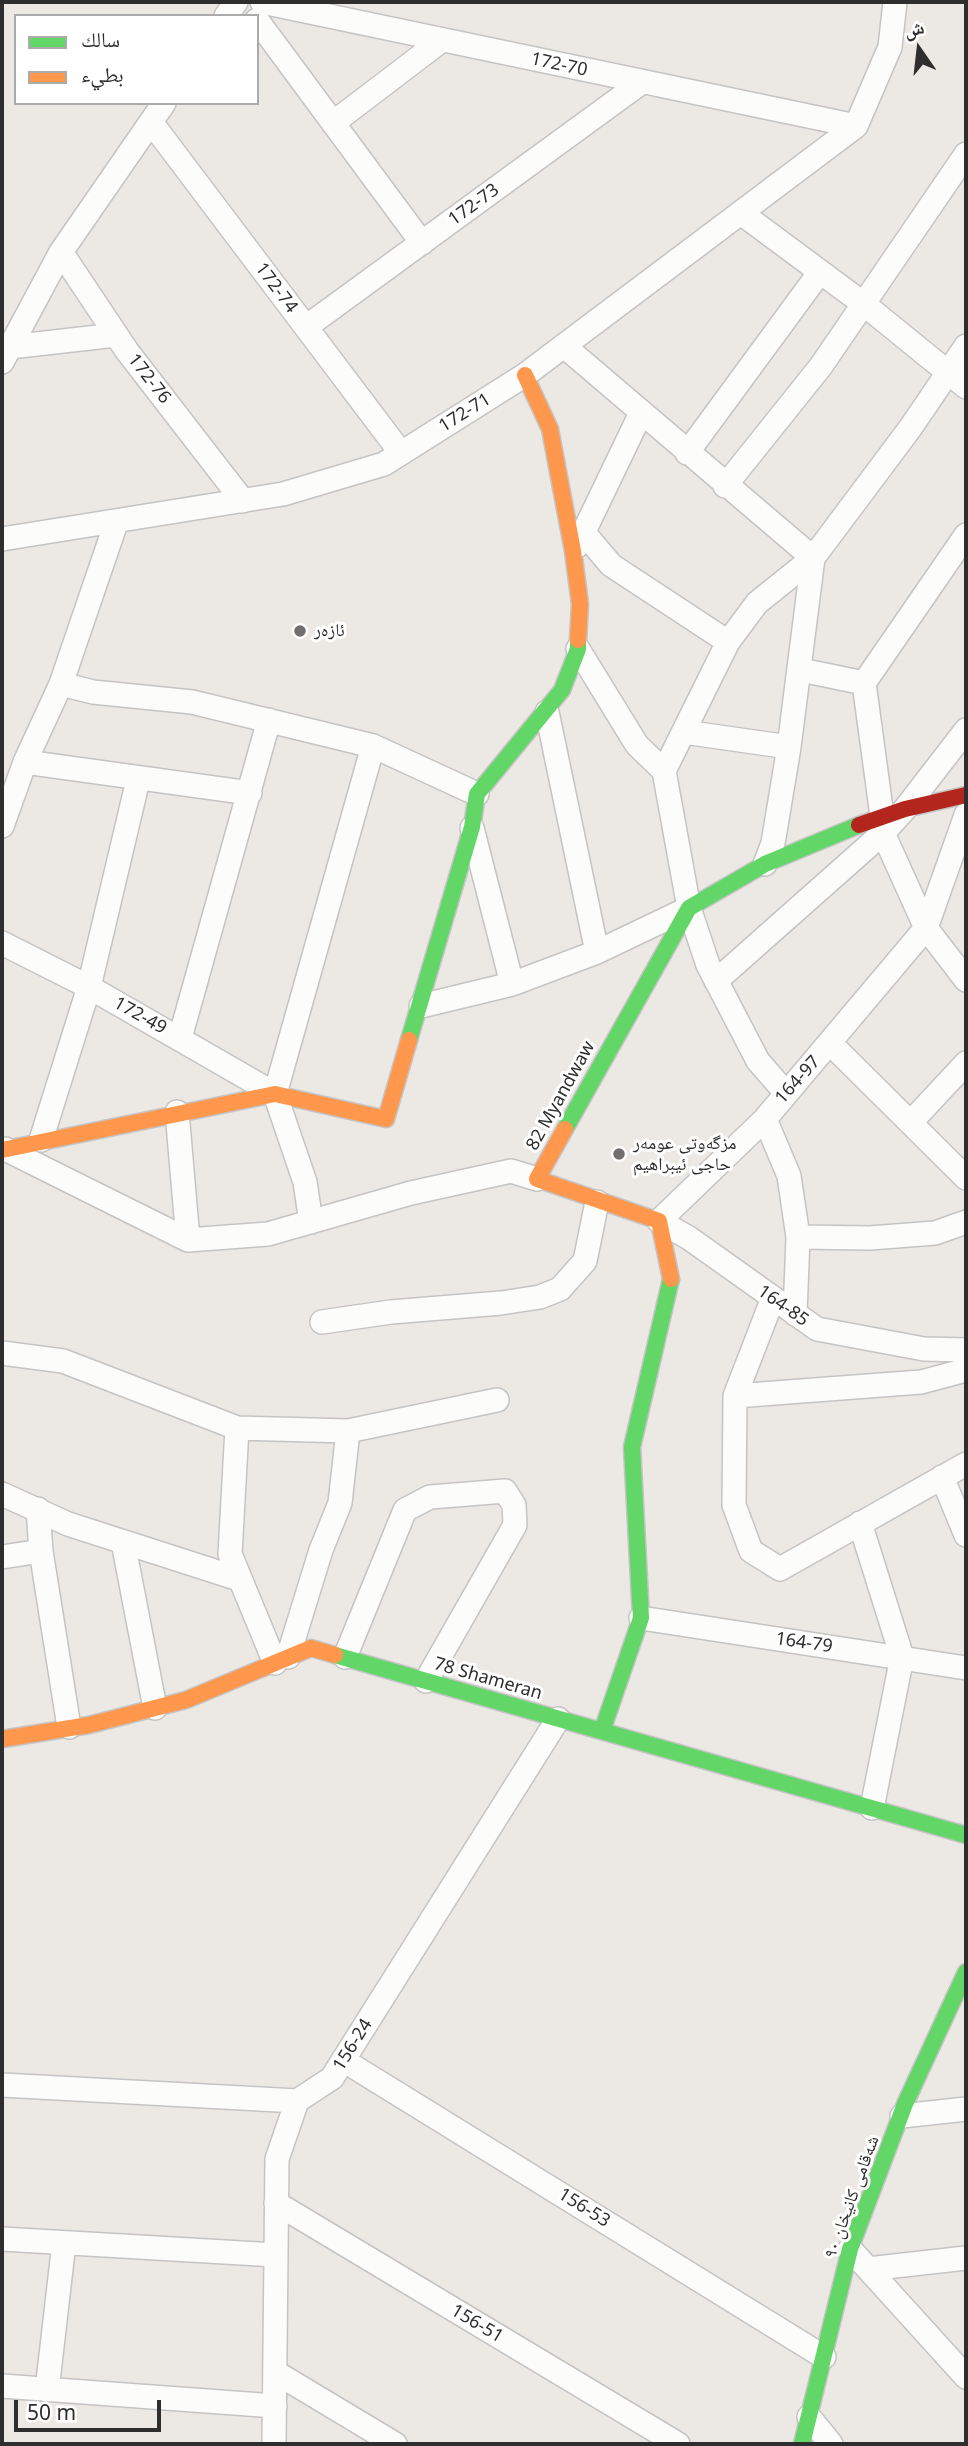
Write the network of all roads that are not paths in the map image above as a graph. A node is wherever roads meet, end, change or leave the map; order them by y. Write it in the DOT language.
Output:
graph roads {
  1 [pos="262,2"];
  2 [pos="895,2"];
  3 [pos="259,23"];
  4 [pos="442,40"];
  5 [pos="642,82"];
  6 [pos="157,113"];
  7 [pos="333,123"];
  8 [pos="856,127"];
  9 [pos="966,154"];
  10 [pos="741,214"];
  11 [pos="422,243"];
  12 [pos="61,252"];
  13 [pos="820,272"];
  14 [pos="865,305"];
  15 [pos="306,327"];
  16 [pos="116,335"];
  17 [pos="564,346"];
  18 [pos="966,346"];
  19 [pos="6,355"];
  20 [pos="525,375"];
  21 [pos="957,381"];
  22 [pos="641,413"];
  23 [pos="401,453"];
  24 [pos="687,453"];
  25 [pos="725,486"];
  26 [pos="243,501"];
  27 [pos="116,523"];
  28 [pos="966,535"];
  29 [pos="2,539"];
  30 [pos="579,542"];
  31 [pos="813,558"];
  32 [pos="728,642"];
  33 [pos="578,649"];
  34 [pos="801,670"];
  35 [pos="864,683"];
  36 [pos="61,684"];
  37 [pos="547,712"];
  38 [pos="269,720"];
  39 [pos="966,730"];
  40 [pos="684,732"];
  41 [pos="373,746"];
  42 [pos="789,747"];
  43 [pos="25,762"];
  44 [pos="664,771"];
  45 [pos="138,780"];
  46 [pos="250,793"];
  47 [pos="477,794"];
  48 [pos="966,795"];
  49 [pos="905,809"];
  50 [pos="966,815"];
  51 [pos="883,824"];
  52 [pos="2,826"];
  53 [pos="472,827"];
  54 [pos="765,864"];
  55 [pos="689,908"];
  56 [pos="926,928"];
  57 [pos="2,943"];
  58 [pos="597,952"];
  59 [pos="966,980"];
  60 [pos="716,981"];
  61 [pos="512,984"];
  62 [pos="89,987"];
  63 [pos="421,1006"];
  64 [pos="180,1038"];
  65 [pos="831,1044"];
  66 [pos="966,1063"];
  67 [pos="785,1092"];
  68 [pos="275,1094"];
  69 [pos="177,1112"];
  70 [pos="765,1119"];
  71 [pos="911,1122"];
  72 [pos="41,1140"];
  73 [pos="3,1150"];
  74 [pos="966,1178"];
  75 [pos="537,1179"];
  76 [pos="597,1202"];
  77 [pos="659,1221"];
  78 [pos="311,1222"];
  79 [pos="966,1222"];
  80 [pos="798,1237"];
  81 [pos="188,1240"];
  82 [pos="773,1298"];
  83 [pos="796,1314"];
  84 [pos="322,1322"];
  85 [pos="2,1353"];
  86 [pos="965,1356"];
  87 [pos="736,1396"];
  88 [pos="497,1401"];
  89 [pos="237,1427"];
  90 [pos="348,1431"];
  91 [pos="966,1464"];
  92 [pos="942,1477"];
  93 [pos="2,1494"];
  94 [pos="37,1509"];
  95 [pos="860,1523"];
  96 [pos="966,1535"];
  97 [pos="123,1542"];
  98 [pos="41,1551"];
  99 [pos="2,1557"];
  100 [pos="239,1579"];
  101 [pos="641,1618"];
  102 [pos="345,1657"];
  103 [pos="902,1657"];
  104 [pos="282,1660"];
  105 [pos="966,1668"];
  106 [pos="426,1681"];
  107 [pos="155,1708"];
  108 [pos="558,1718"];
  109 [pos="69,1727"];
  110 [pos="602,1731"];
  111 [pos="2,1739"];
  112 [pos="872,1808"];
  113 [pos="966,1835"];
  114 [pos="966,1972"];
  115 [pos="343,2060"];
  116 [pos="2,2085"];
  117 [pos="297,2101"];
  118 [pos="966,2109"];
  119 [pos="902,2116"];
  120 [pos="276,2203"];
  121 [pos="2,2239"];
  122 [pos="64,2243"];
  123 [pos="850,2249"];
  124 [pos="276,2255"];
  125 [pos="966,2258"];
  126 [pos="868,2269"];
  127 [pos="824,2357"];
  128 [pos="275,2372"];
  129 [pos="966,2376"];
  130 [pos="2,2386"];
  131 [pos="47,2390"];
  132 [pos="275,2406"];
  133 [pos="809,2417"];
  134 [pos="274,2444"];
  135 [pos="395,2444"];
  136 [pos="678,2444"];
  137 [pos="802,2444"];
  138 [pos="831,2444"];
  1 -- 4 [label="street, 172-70"];
  2 -- 8 [label="street"];
  3 -- 7 [label="street"];
  4 -- 5 [label="street, 172-70"];
  4 -- 7 [label="street"];
  5 -- 8 [label="street, 172-70"];
  5 -- 11 [label="street, 172-73"];
  6 -- 12 [label="street"];
  6 -- 15 [label="street, 172-74"];
  7 -- 11 [label="street"];
  8 -- 10 [label="street, 172-71"];
  9 -- 14 [label="street"];
  10 -- 13 [label="street"];
  10 -- 17 [label="street, 172-71"];
  11 -- 15 [label="street, 172-73"];
  12 -- 16 [label="street, 172-76"];
  12 -- 19 [label="street"];
  13 -- 14 [label="street"];
  13 -- 24 [label="street"];
  14 -- 21 [label="street"];
  14 -- 25 [label="street"];
  15 -- 23 [label="street, 172-74"];
  16 -- 19 [label="street"];
  16 -- 26 [label="street, 172-76"];
  17 -- 20 [label="street, 172-71"];
  17 -- 22 [label="street"];
  18 -- 21 [label="street"];
  20 -- 23 [label="street, 172-71"];
  20 -- 30 [label="street"];
  21 -- 31 [label="street"];
  22 -- 24 [label="street"];
  22 -- 30 [label="street"];
  23 -- 26 [label="street, 172-71"];
  24 -- 25 [label="street"];
  25 -- 31 [label="street"];
  26 -- 27 [label="street, 172-71"];
  27 -- 29 [label="street, 172-71"];
  27 -- 36 [label="street"];
  28 -- 35 [label="street"];
  30 -- 32 [label="street"];
  30 -- 33 [label="street"];
  31 -- 32 [label="street"];
  31 -- 34 [label="street"];
  32 -- 40 [label="street"];
  33 -- 37 [label="street"];
  33 -- 44 [label="street"];
  34 -- 35 [label="street"];
  34 -- 42 [label="street"];
  35 -- 51 [label="street"];
  36 -- 38 [label="street"];
  36 -- 43 [label="street"];
  37 -- 47 [label="street"];
  37 -- 58 [label="street"];
  38 -- 41 [label="street"];
  38 -- 46 [label="street"];
  39 -- 49 [label="street"];
  40 -- 42 [label="street"];
  40 -- 44 [label="street"];
  41 -- 47 [label="street"];
  41 -- 68 [label="street"];
  42 -- 54 [label="street"];
  43 -- 45 [label="street"];
  43 -- 52 [label="street"];
  44 -- 55 [label="street"];
  45 -- 46 [label="street"];
  45 -- 62 [label="street"];
  46 -- 64 [label="street"];
  47 -- 53 [label="street"];
  48 -- 49 [label="street"];
  49 -- 51 [label="street"];
  50 -- 56 [label="street, 164-97"];
  51 -- 54 [label="street"];
  51 -- 56 [label="street"];
  51 -- 60 [label="street"];
  53 -- 61 [label="street"];
  53 -- 63 [label="street"];
  54 -- 55 [label="street"];
  55 -- 58 [label="street"];
  55 -- 60 [label="street"];
  55 -- 75 [label="street, 82 Myandwaw"];
  56 -- 59 [label="street"];
  56 -- 65 [label="street, 164-97"];
  57 -- 62 [label="street, 172-49"];
  58 -- 61 [label="street"];
  60 -- 67 [label="street"];
  61 -- 63 [label="street"];
  62 -- 64 [label="street, 172-49"];
  62 -- 72 [label="street"];
  63 -- 68 [label="street"];
  64 -- 68 [label="street, 172-49"];
  65 -- 67 [label="street, 164-97"];
  65 -- 71 [label="street"];
  66 -- 71 [label="street"];
  67 -- 70 [label="street, 164-97"];
  68 -- 69 [label="street"];
  68 -- 78 [label="street"];
  69 -- 72 [label="street"];
  69 -- 81 [label="street"];
  70 -- 77 [label="street, 164-97"];
  70 -- 80 [label="street"];
  71 -- 74 [label="street"];
  72 -- 73 [label="street"];
  73 -- 81 [label="street"];
  75 -- 76 [label="street, 82 Myandwaw"];
  75 -- 78 [label="street"];
  76 -- 77 [label="street, 82 Myandwaw"];
  76 -- 84 [label="street"];
  77 -- 82 [label="street, 164-85"];
  77 -- 101 [label="street"];
  78 -- 81 [label="street"];
  79 -- 80 [label="street"];
  80 -- 83 [label="street"];
  82 -- 83 [label="street, 164-85"];
  82 -- 87 [label="street"];
  83 -- 86 [label="street, 164-85"];
  85 -- 89 [label="street"];
  86 -- 87 [label="street"];
  87 -- 95 [label="street"];
  88 -- 90 [label="street"];
  89 -- 90 [label="street"];
  89 -- 100 [label="street"];
  90 -- 104 [label="street"];
  91 -- 92 [label="street"];
  92 -- 95 [label="street"];
  92 -- 96 [label="street"];
  93 -- 94 [label="street"];
  94 -- 97 [label="street"];
  94 -- 98 [label="street"];
  95 -- 103 [label="street"];
  97 -- 100 [label="street"];
  97 -- 107 [label="street"];
  98 -- 99 [label="street"];
  98 -- 109 [label="street"];
  100 -- 104 [label="street"];
  101 -- 103 [label="street, 164-79"];
  101 -- 110 [label="street"];
  102 -- 104 [label="street, 78 Shameran"];
  102 -- 106 [label="street, 78 Shameran"];
  102 -- 106 [label="street"];
  103 -- 105 [label="street, 164-79"];
  103 -- 112 [label="street"];
  104 -- 107 [label="street, 78 Shameran"];
  106 -- 108 [label="street, 78 Shameran"];
  107 -- 109 [label="street, 78 Shameran"];
  108 -- 110 [label="street, 78 Shameran"];
  108 -- 115 [label="street, 156-24"];
  109 -- 111 [label="street, 78 Shameran"];
  110 -- 112 [label="street, 78 Shameran"];
  112 -- 113 [label="street, 78 Shameran"];
  114 -- 119 [label="street, شەقامی کانیخان ٩٠"];
  115 -- 117 [label="street, 156-24"];
  115 -- 127 [label="street, 156-53"];
  116 -- 117 [label="street"];
  117 -- 120 [label="street"];
  118 -- 119 [label="street"];
  119 -- 123 [label="street, شەقامی کانیخان ٩٠"];
  120 -- 124 [label="street"];
  120 -- 136 [label="street, 156-51"];
  121 -- 122 [label="street"];
  122 -- 124 [label="street"];
  122 -- 131 [label="street"];
  123 -- 126 [label="street"];
  123 -- 127 [label="street, شەقامی کانیخان ٩٠"];
  124 -- 128 [label="street"];
  125 -- 126 [label="street"];
  126 -- 129 [label="street"];
  127 -- 133 [label="street, شەقامی کانیخان ٩٠"];
  128 -- 132 [label="street"];
  128 -- 135 [label="street"];
  130 -- 131 [label="street"];
  131 -- 132 [label="street"];
  132 -- 134 [label="street"];
  133 -- 137 [label="street, شەقامی کانیخان ٩٠"];
  133 -- 138 [label="street"];
}
